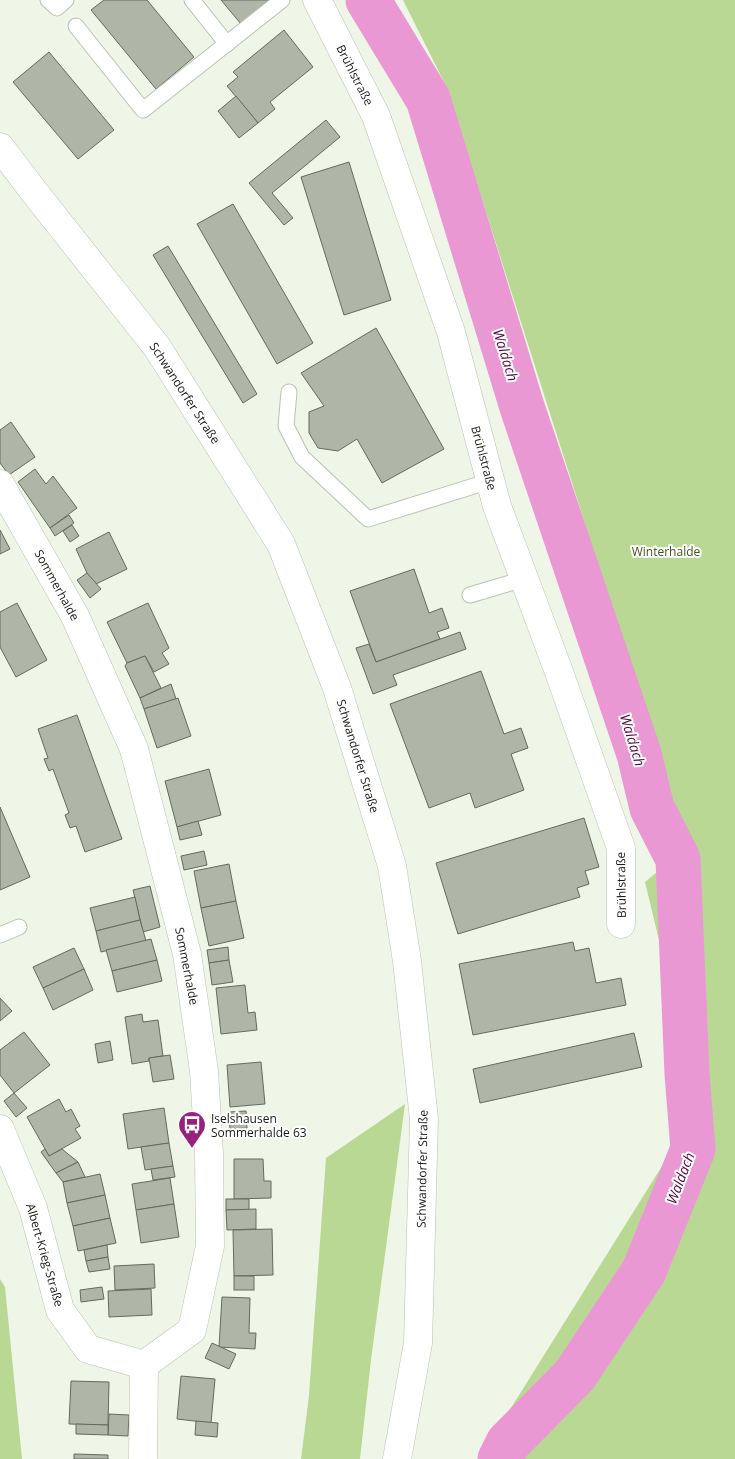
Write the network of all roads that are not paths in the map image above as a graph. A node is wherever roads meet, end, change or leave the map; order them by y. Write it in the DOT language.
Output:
graph roads {
  1 [pos="48,0"];
  2 [pos="66,0"];
  3 [pos="192,0"];
  4 [pos="282,0"];
  5 [pos="317,0"];
  6 [pos="76,26"];
  7 [pos="227,44"];
  8 [pos="0,147"];
  9 [pos="289,392"];
  10 [pos="490,481"];
  11 [pos="0,484"];
  12 [pos="524,579"];
  13 [pos="470,595"];
  14 [pos="621,924"];
  15 [pos="19,927"];
  16 [pos="0,935"];
  17 [pos="0,1129"];
  18 [pos="144,1365"];
  19 [pos="143,1459"];
  20 [pos="397,1459"];
  1 -- 2 [label="lane"];
  3 -- 7 [label="lane"];
  4 -- 7 [label="lane"];
  5 -- 10 [label="street, Brühlstraße"];
  6 -- 7 [label="lane"];
  8 -- 20 [label="street, Schwandorfer Straße"];
  9 -- 10 [label="lane"];
  10 -- 12 [label="street, Brühlstraße"];
  11 -- 18 [label="street, Sommerhalde"];
  12 -- 13 [label="lane"];
  12 -- 14 [label="street, Brühlstraße"];
  15 -- 16 [label="lane"];
  17 -- 18 [label="street, Albert-Krieg-Straße"];
  18 -- 19 [label="street"];
}
